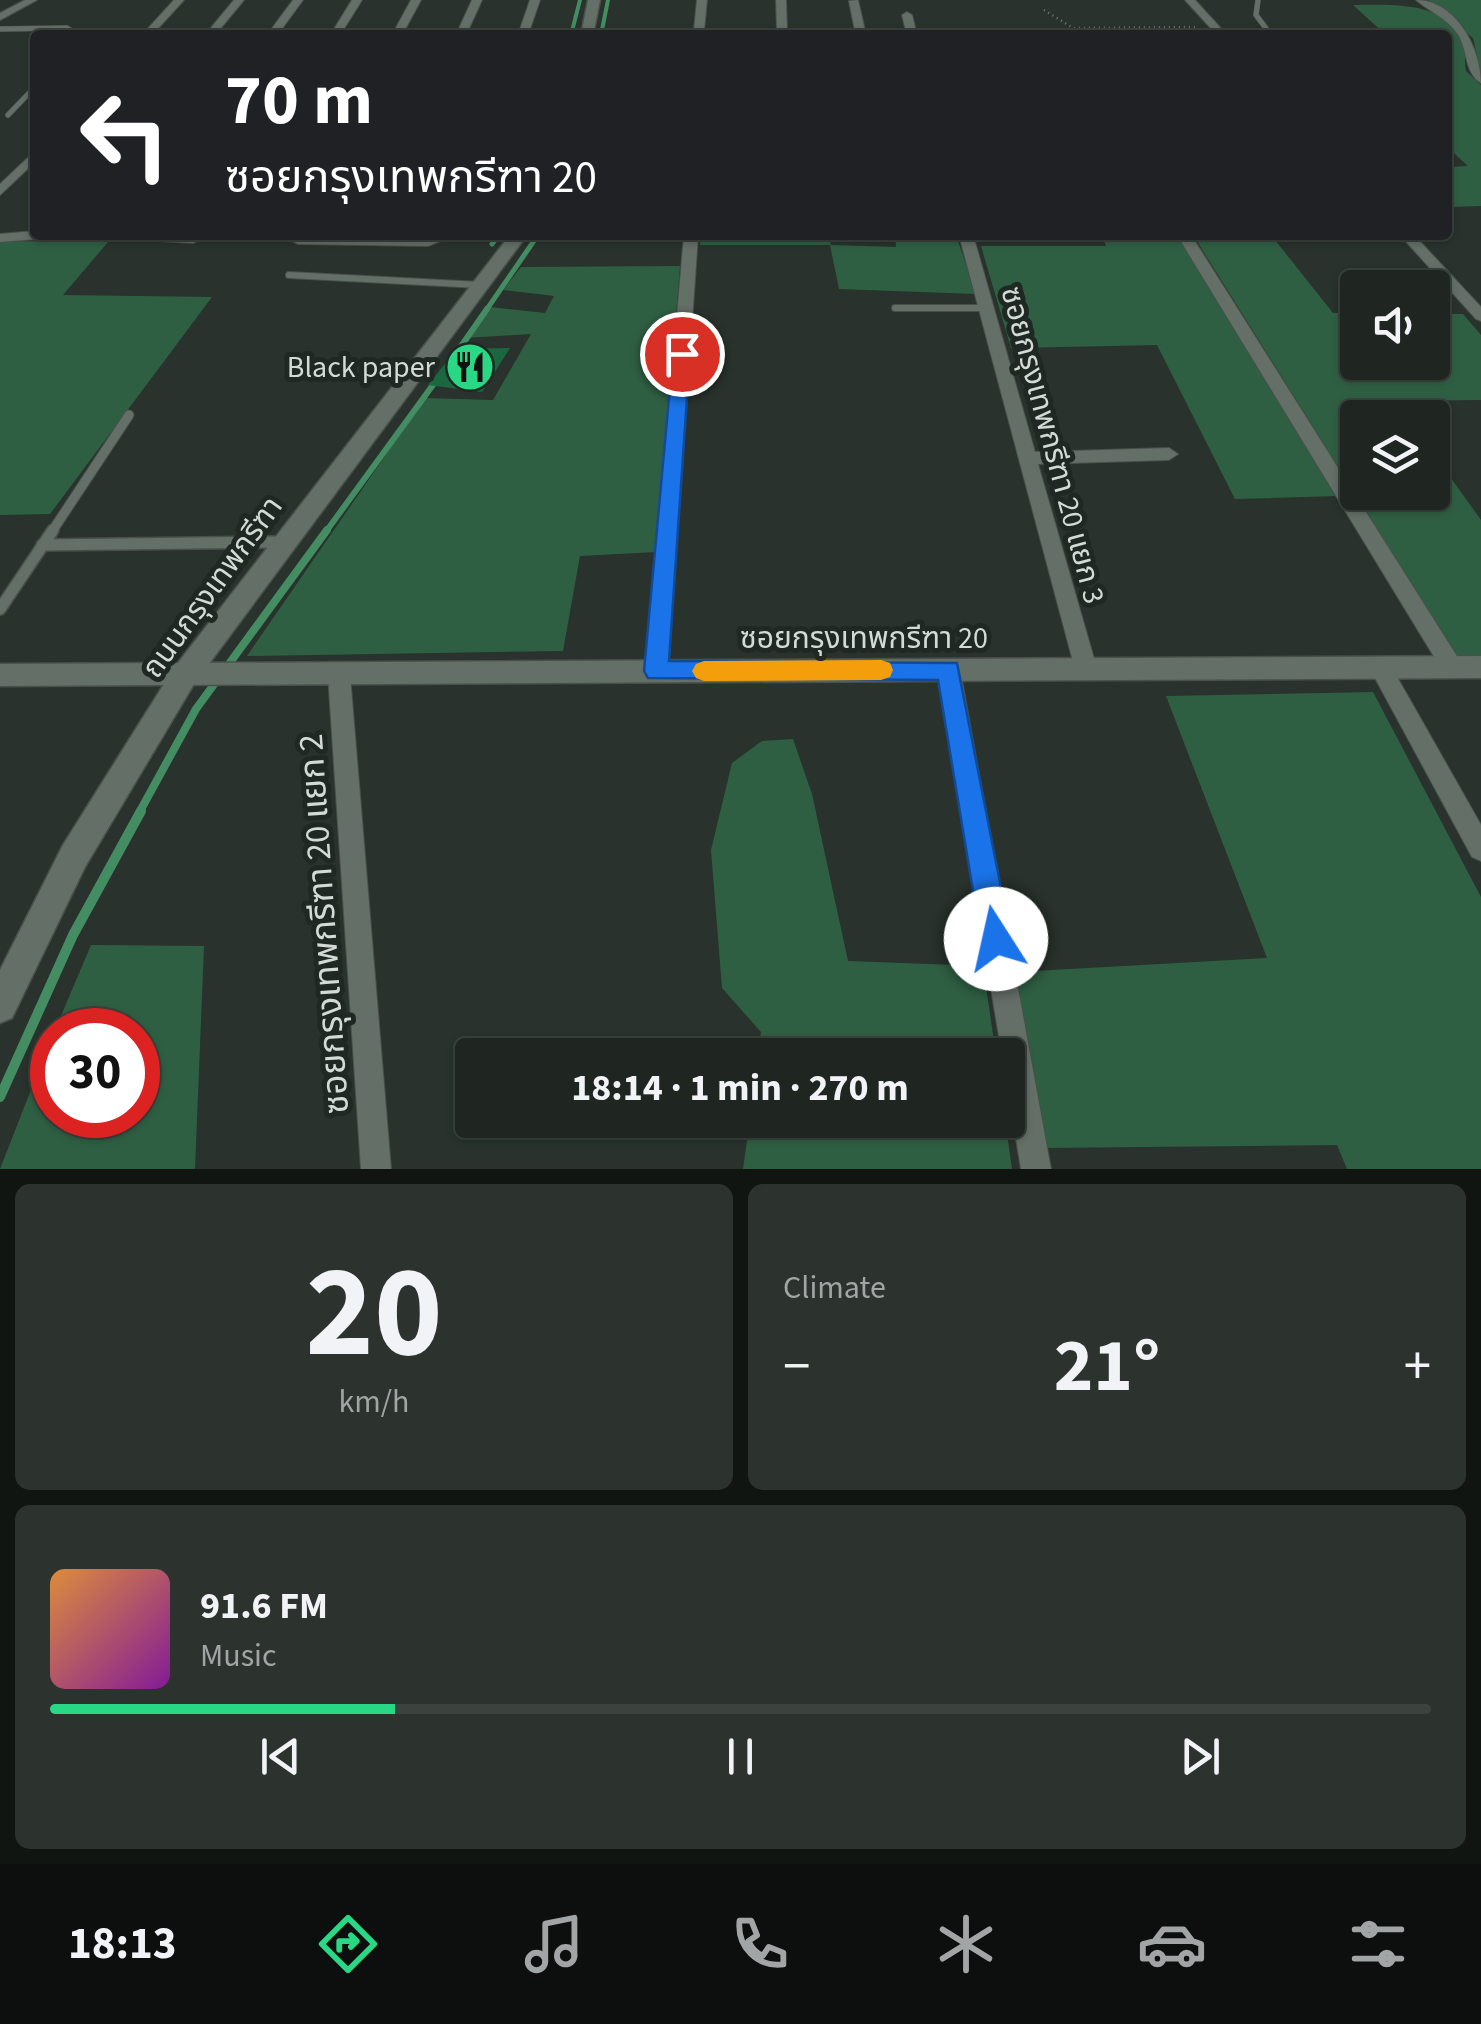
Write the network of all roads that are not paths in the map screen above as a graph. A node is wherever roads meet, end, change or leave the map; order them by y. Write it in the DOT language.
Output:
graph roads {
  1 [pos="30,0"];
  2 [pos="179,0"];
  3 [pos="239,0"];
  4 [pos="298,0"];
  5 [pos="357,0"];
  6 [pos="416,0"];
  7 [pos="477,0"];
  8 [pos="536,0"];
  9 [pos="594,0"];
  10 [pos="702,0"];
  11 [pos="782,0"];
  12 [pos="1190,0"];
  13 [pos="1258,0"];
  14 [pos="1421,0"];
  15 [pos="854,1"];
  16 [pos="907,15"];
  17 [pos="0,17"];
  18 [pos="0,29"];
  19 [pos="70,30"];
  20 [pos="152,30"];
  21 [pos="214,30"];
  22 [pos="276,30"];
  23 [pos="338,30"];
  24 [pos="400,30"];
  25 [pos="463,30"];
  26 [pos="525,30"];
  27 [pos="590,30"];
  28 [pos="699,30"];
  29 [pos="782,30"];
  30 [pos="860,30"];
  31 [pos="911,30"];
  32 [pos="1218,30"];
  33 [pos="1267,30"];
  34 [pos="1481,80"];
  35 [pos="30,92"];
  36 [pos="8,114"];
  37 [pos="30,160"];
  38 [pos="0,192"];
  39 [pos="30,236"];
  40 [pos="0,238"];
  41 [pos="398,240"];
  42 [pos="434,240"];
  43 [pos="515,240"];
  44 [pos="691,240"];
  45 [pos="967,240"];
  46 [pos="1187,240"];
  47 [pos="1411,240"];
  48 [pos="289,274"];
  49 [pos="480,286"];
  50 [pos="895,308"];
  51 [pos="986,308"];
  52 [pos="1481,316"];
  53 [pos="130,415"];
  54 [pos="1169,454"];
  55 [pos="1028,458"];
  56 [pos="285,542"];
  57 [pos="42,545"];
  58 [pos="0,609"];
  59 [pos="1380,667"];
  60 [pos="1452,667"];
  61 [pos="1481,668"];
  62 [pos="1086,669"];
  63 [pos="949,670"];
  64 [pos="656,671"];
  65 [pos="339,674"];
  66 [pos="0,675"];
  67 [pos="197,676"];
  68 [pos="1481,850"];
  69 [pos="0,1006"];
  70 [pos="376,1169"];
  71 [pos="1036,1169"];
  1 -- 17 [label="street"];
  2 -- 20 [label="street"];
  3 -- 21 [label="street"];
  4 -- 22 [label="street"];
  5 -- 23 [label="street"];
  6 -- 24 [label="street"];
  7 -- 25 [label="street"];
  8 -- 26 [label="street"];
  9 -- 27 [label="street"];
  10 -- 28 [label="street"];
  11 -- 29 [label="street"];
  12 -- 32 [label="street"];
  13 -- 33 [label="lane"];
  14 -- 34 [label="street"];
  15 -- 30 [label="street"];
  16 -- 31 [label="street"];
  18 -- 19 [label="lane"];
  35 -- 36 [label="lane"];
  37 -- 38 [label="street"];
  39 -- 40 [label="street"];
  41 -- 42 [label="street"];
  43 -- 49 [label="street, ถนนกรุงเทพกรีฑา"];
  44 -- 64 [label="street"];
  45 -- 51 [label="street, ซอยกรุงเทพกรีฑา 20 แยก 3"];
  46 -- 60 [label="street"];
  47 -- 52 [label="street"];
  48 -- 49 [label="lane"];
  49 -- 56 [label="street, ถนนกรุงเทพกรีฑา"];
  50 -- 51 [label="lane"];
  51 -- 55 [label="street, ซอยกรุงเทพกรีฑา 20 แยก 3"];
  53 -- 57 [label="lane"];
  54 -- 55 [label="street"];
  55 -- 62 [label="street, ซอยกรุงเทพกรีฑา 20 แยก 3"];
  56 -- 57 [label="lane"];
  56 -- 67 [label="street, ถนนกรุงเทพกรีฑา"];
  57 -- 58 [label="lane"];
  59 -- 60 [label="street, ซอยกรุงเทพกรีฑา 20"];
  59 -- 62 [label="street, ซอยกรุงเทพกรีฑา 20"];
  59 -- 68 [label="street"];
  60 -- 61 [label="street, ซอยกรุงเทพกรีฑา 20"];
  62 -- 63 [label="street, ซอยกรุงเทพกรีฑา 20"];
  63 -- 64 [label="street, ซอยกรุงเทพกรีฑา 20"];
  63 -- 71 [label="street"];
  64 -- 65 [label="street, ซอยกรุงเทพกรีฑา 20"];
  65 -- 67 [label="street, ซอยกรุงเทพกรีฑา 20"];
  65 -- 70 [label="street, ซอยกรุงเทพกรีฑา 20 แยก 2"];
  66 -- 67 [label="street, ซอยกรุงเทพกรีฑา 20"];
  67 -- 69 [label="street, ถนนกรุงเทพกรีฑา"];
}
